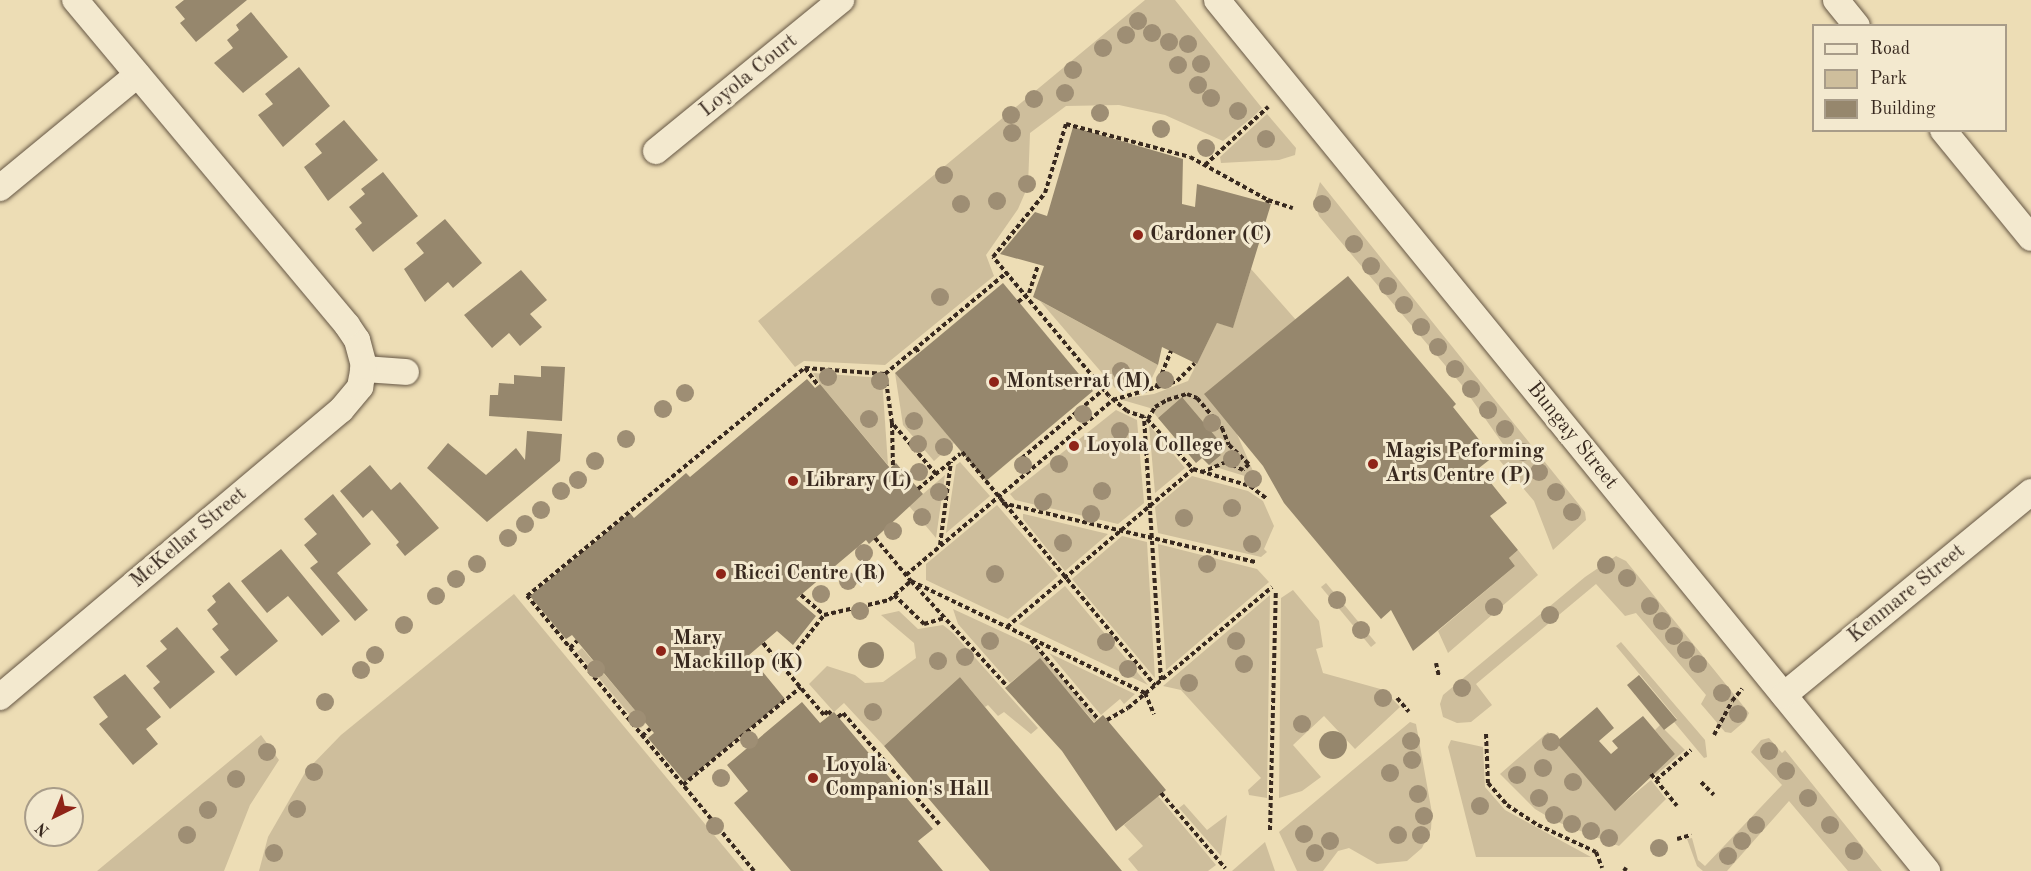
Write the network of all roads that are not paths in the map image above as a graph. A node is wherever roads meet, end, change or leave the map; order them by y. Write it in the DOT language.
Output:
graph roads {
  1 [pos="75,0"];
  2 [pos="841,0"];
  3 [pos="1217,0"];
  4 [pos="1836,0"];
  5 [pos="1855,24"];
  6 [pos="137,75"];
  7 [pos="1945,132"];
  8 [pos="657,151"];
  9 [pos="0,188"];
  10 [pos="2031,238"];
  11 [pos="363,369"];
  12 [pos="406,372"];
  13 [pos="2031,492"];
  14 [pos="1784,695"];
  15 [pos="0,697"];
  16 [pos="1927,871"];
  1 -- 6 [label="street"];
  2 -- 8 [label="street, Loyola Court"];
  3 -- 14 [label="street, Bungay Street"];
  4 -- 5 [label="street"];
  6 -- 9 [label="street"];
  6 -- 11 [label="street"];
  7 -- 10 [label="street"];
  11 -- 12 [label="street"];
  11 -- 15 [label="street, McKellar Street"];
  13 -- 14 [label="street, Kenmare Street"];
  14 -- 16 [label="street, Bungay Street"];
}
